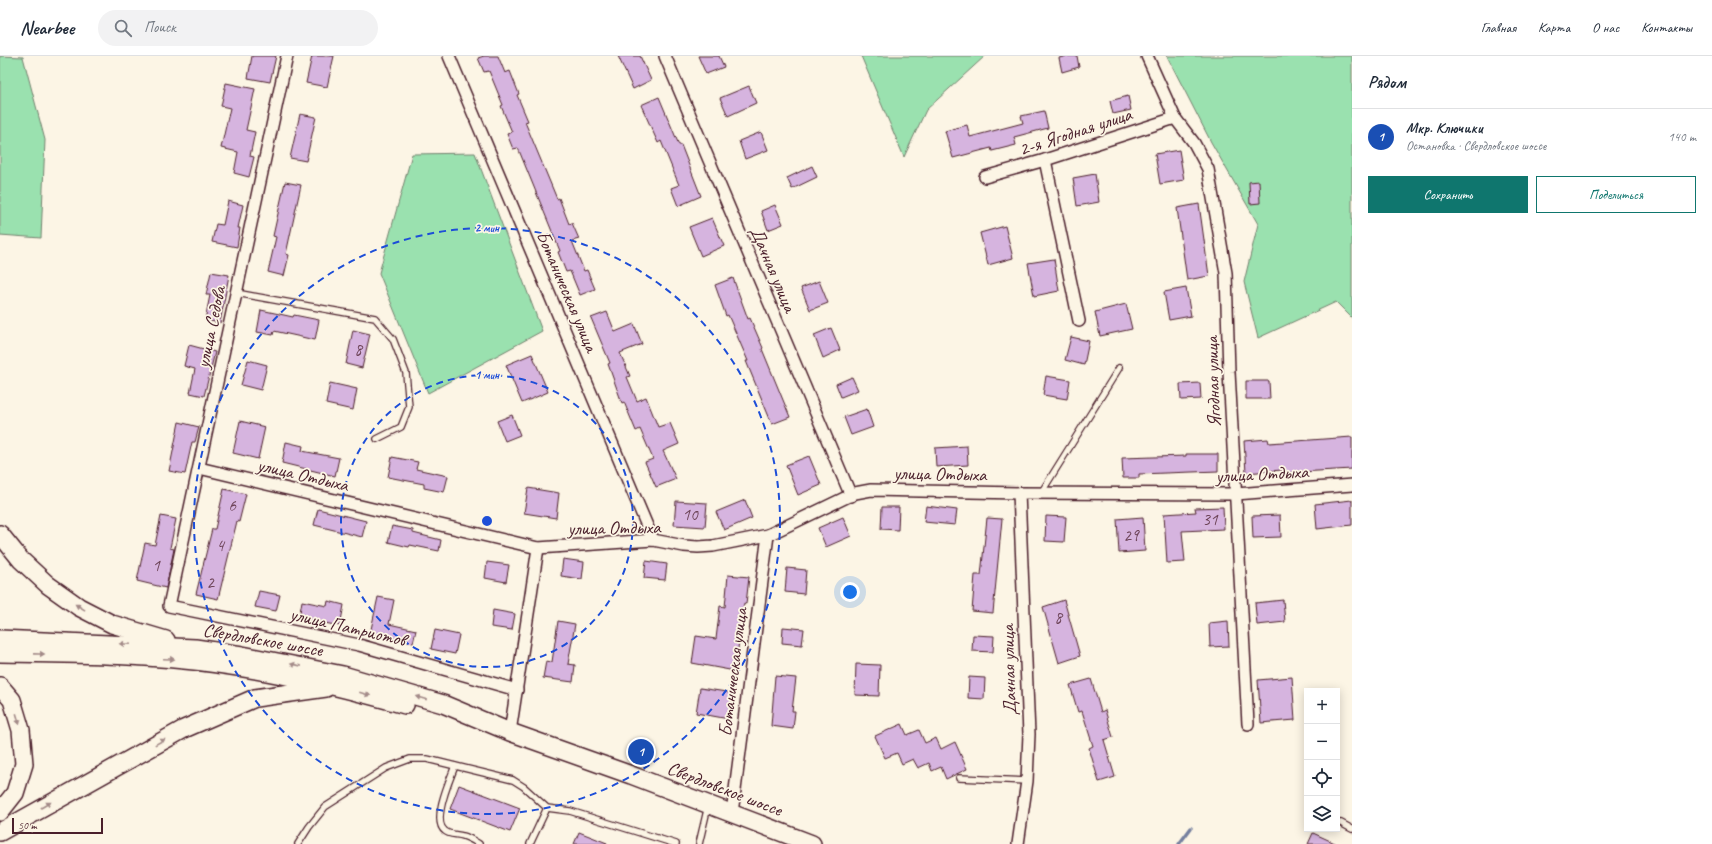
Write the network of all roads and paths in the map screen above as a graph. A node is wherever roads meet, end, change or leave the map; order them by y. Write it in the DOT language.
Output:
graph roads {
  1 [pos="287,56"];
  2 [pos="449,56"];
  3 [pos="665,56"];
  4 [pos="1147,56"];
  5 [pos="1175,118"];
  6 [pos="1045,160"];
  7 [pos="985,177"];
  8 [pos="236,293"];
  9 [pos="1079,321"];
  10 [pos="1119,368"];
  11 [pos="377,439"];
  12 [pos="199,468"];
  13 [pos="1352,486"];
  14 [pos="1019,494"];
  15 [pos="1041,494"];
  16 [pos="1236,494"];
  17 [pos="850,496"];
  18 [pos="0,534"];
  19 [pos="768,535"];
  20 [pos="654,540"];
  21 [pos="538,548"];
  22 [pos="169,606"];
  23 [pos="0,639"];
  24 [pos="195,648"];
  25 [pos="0,653"];
  26 [pos="0,686"];
  27 [pos="339,686"];
  28 [pos="517,690"];
  29 [pos="1248,724"];
  30 [pos="510,732"];
  31 [pos="455,766"];
  32 [pos="959,778"];
  33 [pos="1027,782"];
  34 [pos="708,804"];
  35 [pos="547,808"];
  36 [pos="0,812"];
  37 [pos="732,813"];
  38 [pos="1341,824"];
  39 [pos="1352,829"];
  40 [pos="0,832"];
  41 [pos="298,844"];
  42 [pos="479,844"];
  43 [pos="530,844"];
  44 [pos="676,844"];
  45 [pos="699,844"];
  46 [pos="812,844"];
  47 [pos="1018,844"];
  1 -- 8 [label="street, улица Седова"];
  2 -- 20 [label="street, Ботаническая улица"];
  3 -- 17 [label="street, Дачная улица"];
  4 -- 5 [label="street, Ягодная улица"];
  5 -- 6 [label="street, 2-я Ягодная улица"];
  5 -- 16 [label="street, Ягодная улица"];
  6 -- 7 [label="street, 2-я Ягодная улица"];
  6 -- 9 [label="street"];
  8 -- 11 [label="lane"];
  8 -- 12 [label="street, улица Седова"];
  10 -- 15 [label="lane"];
  12 -- 21 [label="street, улица Отдыха"];
  12 -- 22 [label="street, улица Седова"];
  13 -- 16 [label="street, улица Отдыха"];
  14 -- 15 [label="street, улица Отдыха"];
  14 -- 17 [label="street, улица Отдыха"];
  14 -- 33 [label="street, Дачная улица"];
  15 -- 16 [label="street, улица Отдыха"];
  16 -- 29 [label="street, Ягодная улица"];
  17 -- 19 [label="street, улица Отдыха"];
  24 -- 18 [label="main road, one-way"];
  19 -- 20 [label="street, улица Отдыха"];
  19 -- 37 [label="street, Ботаническая улица"];
  20 -- 21 [label="street, улица Отдыха"];
  21 -- 28 [label="street"];
  22 -- 28 [label="street, улица Патриотов"];
  24 -- 23 [label="main road, Свердловское шоссе, one-way"];
  30 -- 24 [label="main road, Свердловское шоссе, one-way"];
  25 -- 27 [label="main road, Свердловское шоссе, one-way"];
  26 -- 36 [label="main road, one-way"];
  27 -- 30 [label="main road, Свердловское шоссе, one-way"];
  40 -- 27 [label="main road, one-way"];
  28 -- 30 [label="street"];
  30 -- 34 [label="main road, Свердловское шоссе"];
  31 -- 35 [label="lane"];
  31 -- 41 [label="lane"];
  31 -- 42 [label="lane"];
  32 -- 33 [label="lane"];
  33 -- 47 [label="street, Дачная улица"];
  34 -- 37 [label="main road, Свердловское шоссе"];
  34 -- 45 [label="lane"];
  35 -- 43 [label="lane"];
  35 -- 44 [label="lane"];
  37 -- 46 [label="main road, Свердловское шоссе"];
  38 -- 39 [label="lane"];
}
